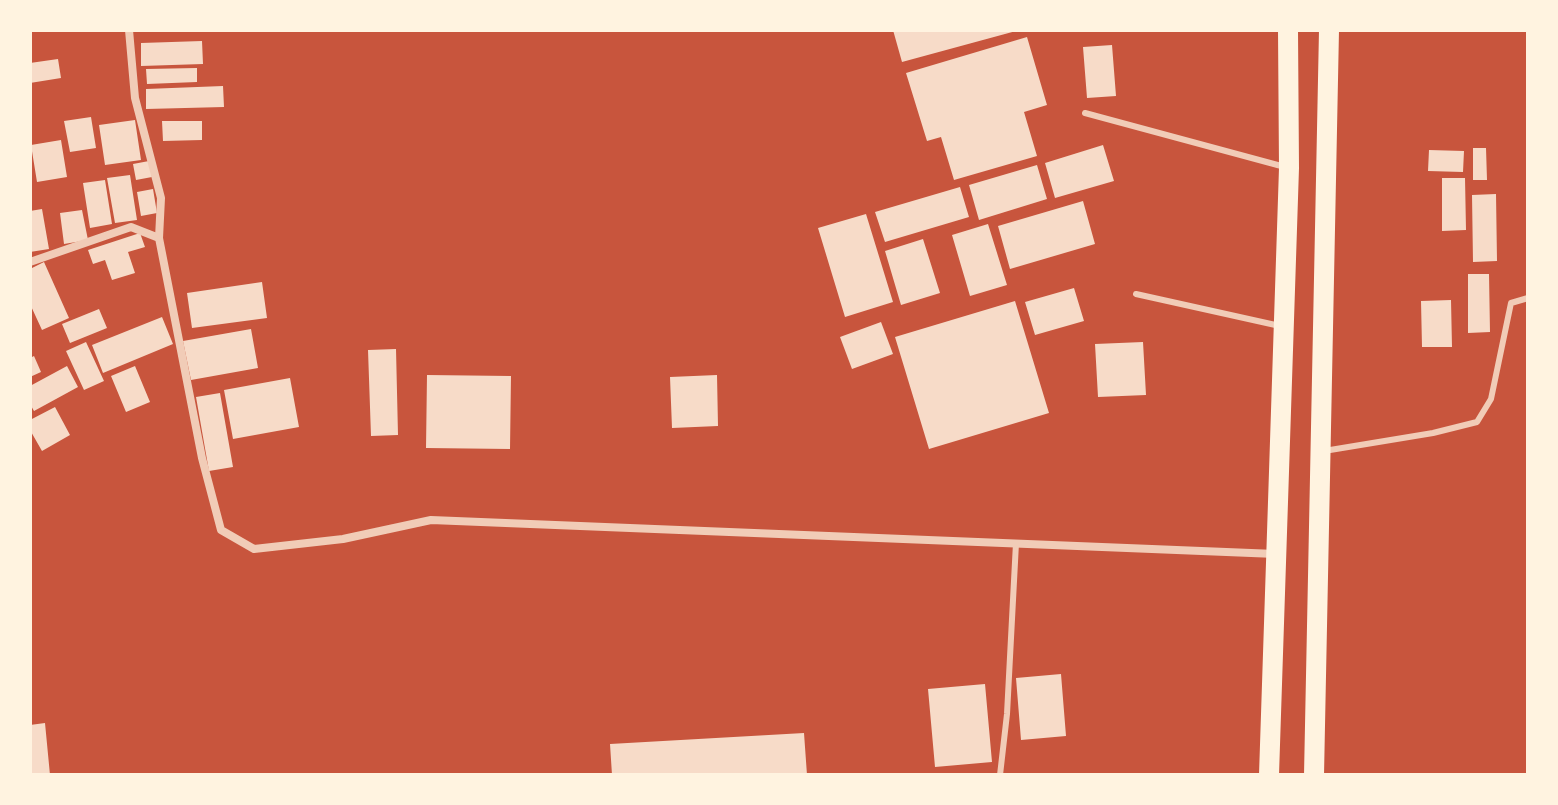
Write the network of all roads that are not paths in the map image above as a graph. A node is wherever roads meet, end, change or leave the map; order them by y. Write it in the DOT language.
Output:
graph roads {
  1 [pos="129,30"];
  2 [pos="1288,30"];
  3 [pos="1329,30"];
  4 [pos="1085,113"];
  5 [pos="1289,168"];
  6 [pos="159,238"];
  7 [pos="30,262"];
  8 [pos="1136,294"];
  9 [pos="1528,298"];
  10 [pos="1284,327"];
  11 [pos="1321,451"];
  12 [pos="1016,543"];
  13 [pos="1276,554"];
  14 [pos="1000,775"];
  15 [pos="1269,775"];
  16 [pos="1314,775"];
  1 -- 6 [label="street"];
  2 -- 5 [label="highway"];
  3 -- 11 [label="highway"];
  4 -- 5 [label="lane"];
  5 -- 10 [label="highway"];
  6 -- 7 [label="street"];
  6 -- 12 [label="street"];
  8 -- 10 [label="lane"];
  9 -- 11 [label="lane"];
  10 -- 13 [label="highway"];
  11 -- 16 [label="highway"];
  12 -- 13 [label="street"];
  12 -- 14 [label="lane"];
  13 -- 15 [label="highway"];
}
